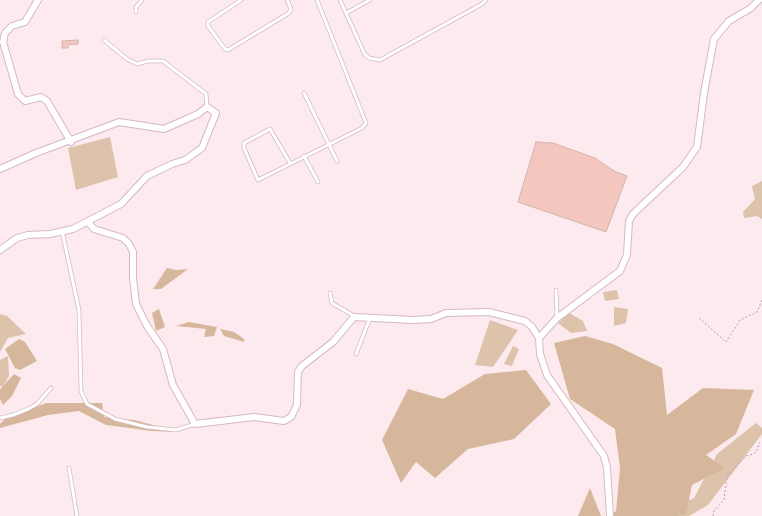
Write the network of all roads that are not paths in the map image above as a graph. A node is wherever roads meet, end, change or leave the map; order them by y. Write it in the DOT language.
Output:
graph roads {
  1 [pos="38,0"];
  2 [pos="142,0"];
  3 [pos="241,0"];
  4 [pos="287,0"];
  5 [pos="317,0"];
  6 [pos="340,0"];
  7 [pos="370,0"];
  8 [pos="486,0"];
  9 [pos="759,0"];
  10 [pos="136,12"];
  11 [pos="346,13"];
  12 [pos="2,39"];
  13 [pos="104,40"];
  14 [pos="304,93"];
  15 [pos="207,107"];
  16 [pos="71,142"];
  17 [pos="328,144"];
  18 [pos="304,156"];
  19 [pos="337,161"];
  20 [pos="290,163"];
  21 [pos="0,169"];
  22 [pos="318,182"];
  23 [pos="88,222"];
  24 [pos="62,231"];
  25 [pos="0,250"];
  26 [pos="556,290"];
  27 [pos="330,293"];
  28 [pos="354,317"];
  29 [pos="370,318"];
  30 [pos="557,318"];
  31 [pos="539,338"];
  32 [pos="356,354"];
  33 [pos="51,388"];
  34 [pos="0,418"];
  35 [pos="195,424"];
  36 [pos="69,468"];
  37 [pos="77,516"];
  38 [pos="610,516"];
  1 -- 12 [label="street"];
  2 -- 10 [label="lane"];
  3 -- 4 [label="lane"];
  5 -- 17 [label="lane"];
  6 -- 11 [label="lane"];
  7 -- 11 [label="lane"];
  8 -- 11 [label="lane"];
  9 -- 30 [label="street"];
  12 -- 16 [label="street"];
  13 -- 15 [label="lane"];
  14 -- 17 [label="lane"];
  15 -- 16 [label="street"];
  15 -- 23 [label="street"];
  16 -- 21 [label="street"];
  17 -- 18 [label="lane"];
  17 -- 19 [label="lane"];
  18 -- 20 [label="lane"];
  18 -- 22 [label="lane"];
  20 -- 20 [label="lane"];
  23 -- 24 [label="street"];
  23 -- 35 [label="street"];
  24 -- 25 [label="street"];
  24 -- 35 [label="lane"];
  26 -- 30 [label="lane"];
  27 -- 28 [label="lane"];
  28 -- 29 [label="street"];
  28 -- 35 [label="street"];
  29 -- 31 [label="street"];
  29 -- 32 [label="lane"];
  30 -- 31 [label="street"];
  31 -- 38 [label="street"];
  33 -- 34 [label="lane"];
  36 -- 37 [label="lane"];
}
